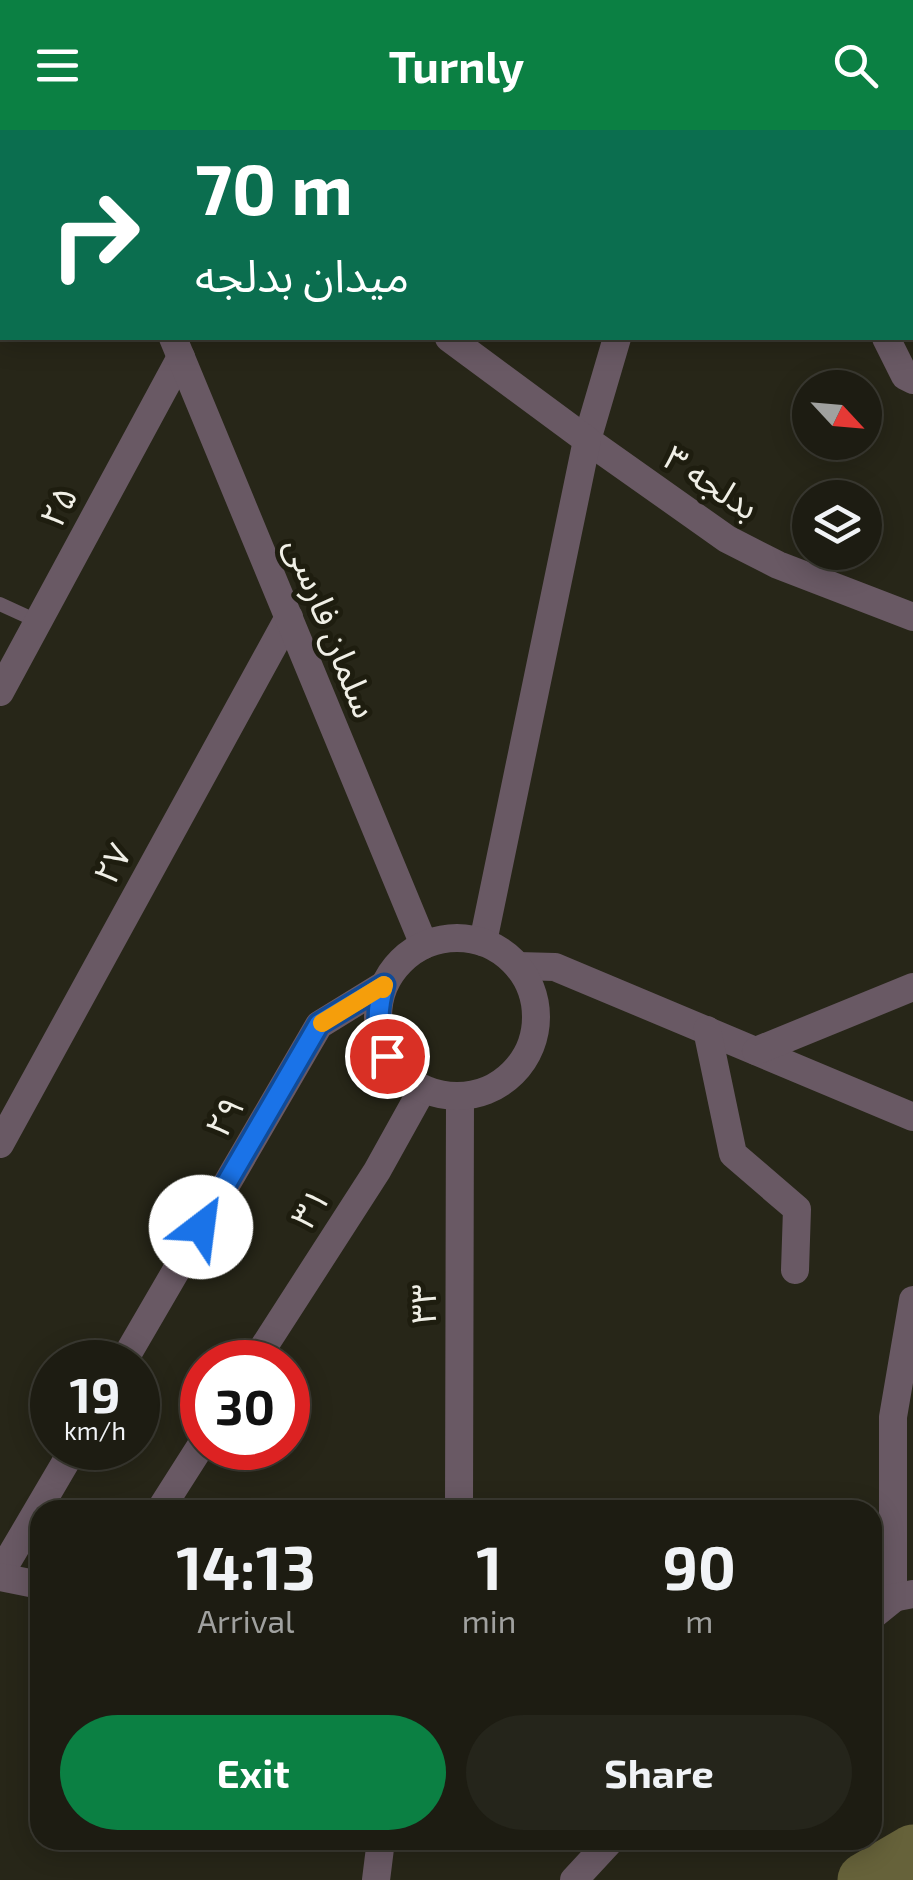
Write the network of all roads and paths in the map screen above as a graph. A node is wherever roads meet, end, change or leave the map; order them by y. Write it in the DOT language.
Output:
graph roads {
  1 [pos="453,340"];
  2 [pos="616,340"];
  3 [pos="887,340"];
  4 [pos="177,347"];
  5 [pos="913,380"];
  6 [pos="587,440"];
  7 [pos="0,604"];
  8 [pos="288,617"];
  9 [pos="913,617"];
  10 [pos="37,622"];
  11 [pos="0,692"];
  12 [pos="483,942"];
  13 [pos="424,945"];
  14 [pos="518,966"];
  15 [pos="384,985"];
  16 [pos="913,986"];
  17 [pos="708,1030"];
  18 [pos="756,1051"];
  19 [pos="422,1090"];
  20 [pos="460,1098"];
  21 [pos="913,1116"];
  22 [pos="0,1144"];
  23 [pos="796,1270"];
  24 [pos="913,1300"];
  25 [pos="136,1340"];
  26 [pos="268,1340"];
  27 [pos="61,1470"];
  28 [pos="185,1470"];
  29 [pos="44,1500"];
  30 [pos="166,1500"];
  31 [pos="459,1500"];
  32 [pos="30,1524"];
  33 [pos="0,1576"];
  34 [pos="30,1583"];
  35 [pos="888,1603"];
  36 [pos="380,1850"];
  37 [pos="601,1850"];
  38 [pos="376,1880"];
  39 [pos="574,1880"];
  1 -- 6 [label="street, بدلجه ۳"];
  2 -- 6 [label="street"];
  3 -- 5 [label="street"];
  4 -- 8 [label="street, سلمان فارسی"];
  4 -- 10 [label="street, ۲۵"];
  6 -- 9 [label="street, بدلجه ۳"];
  6 -- 12 [label="street"];
  7 -- 10 [label="lane"];
  8 -- 13 [label="street, سلمان فارسی"];
  8 -- 22 [label="street, ۲۷"];
  10 -- 11 [label="street, ۲۵"];
  12 -- 13 [label="street"];
  12 -- 14 [label="street"];
  13 -- 15 [label="street"];
  14 -- 17 [label="street"];
  14 -- 20 [label="street"];
  15 -- 19 [label="street"];
  15 -- 25 [label="street, ۲۹"];
  16 -- 18 [label="street"];
  17 -- 18 [label="street"];
  17 -- 23 [label="street"];
  18 -- 21 [label="street"];
  19 -- 20 [label="street"];
  19 -- 26 [label="street, ۳۱"];
  20 -- 31 [label="street, ۳۳"];
  24 -- 35 [label="street"];
  27 -- 29 [label="street"];
  28 -- 30 [label="street"];
  32 -- 33 [label="street"];
  33 -- 34 [label="street"];
  36 -- 38 [label="street"];
  37 -- 39 [label="street"];
}
